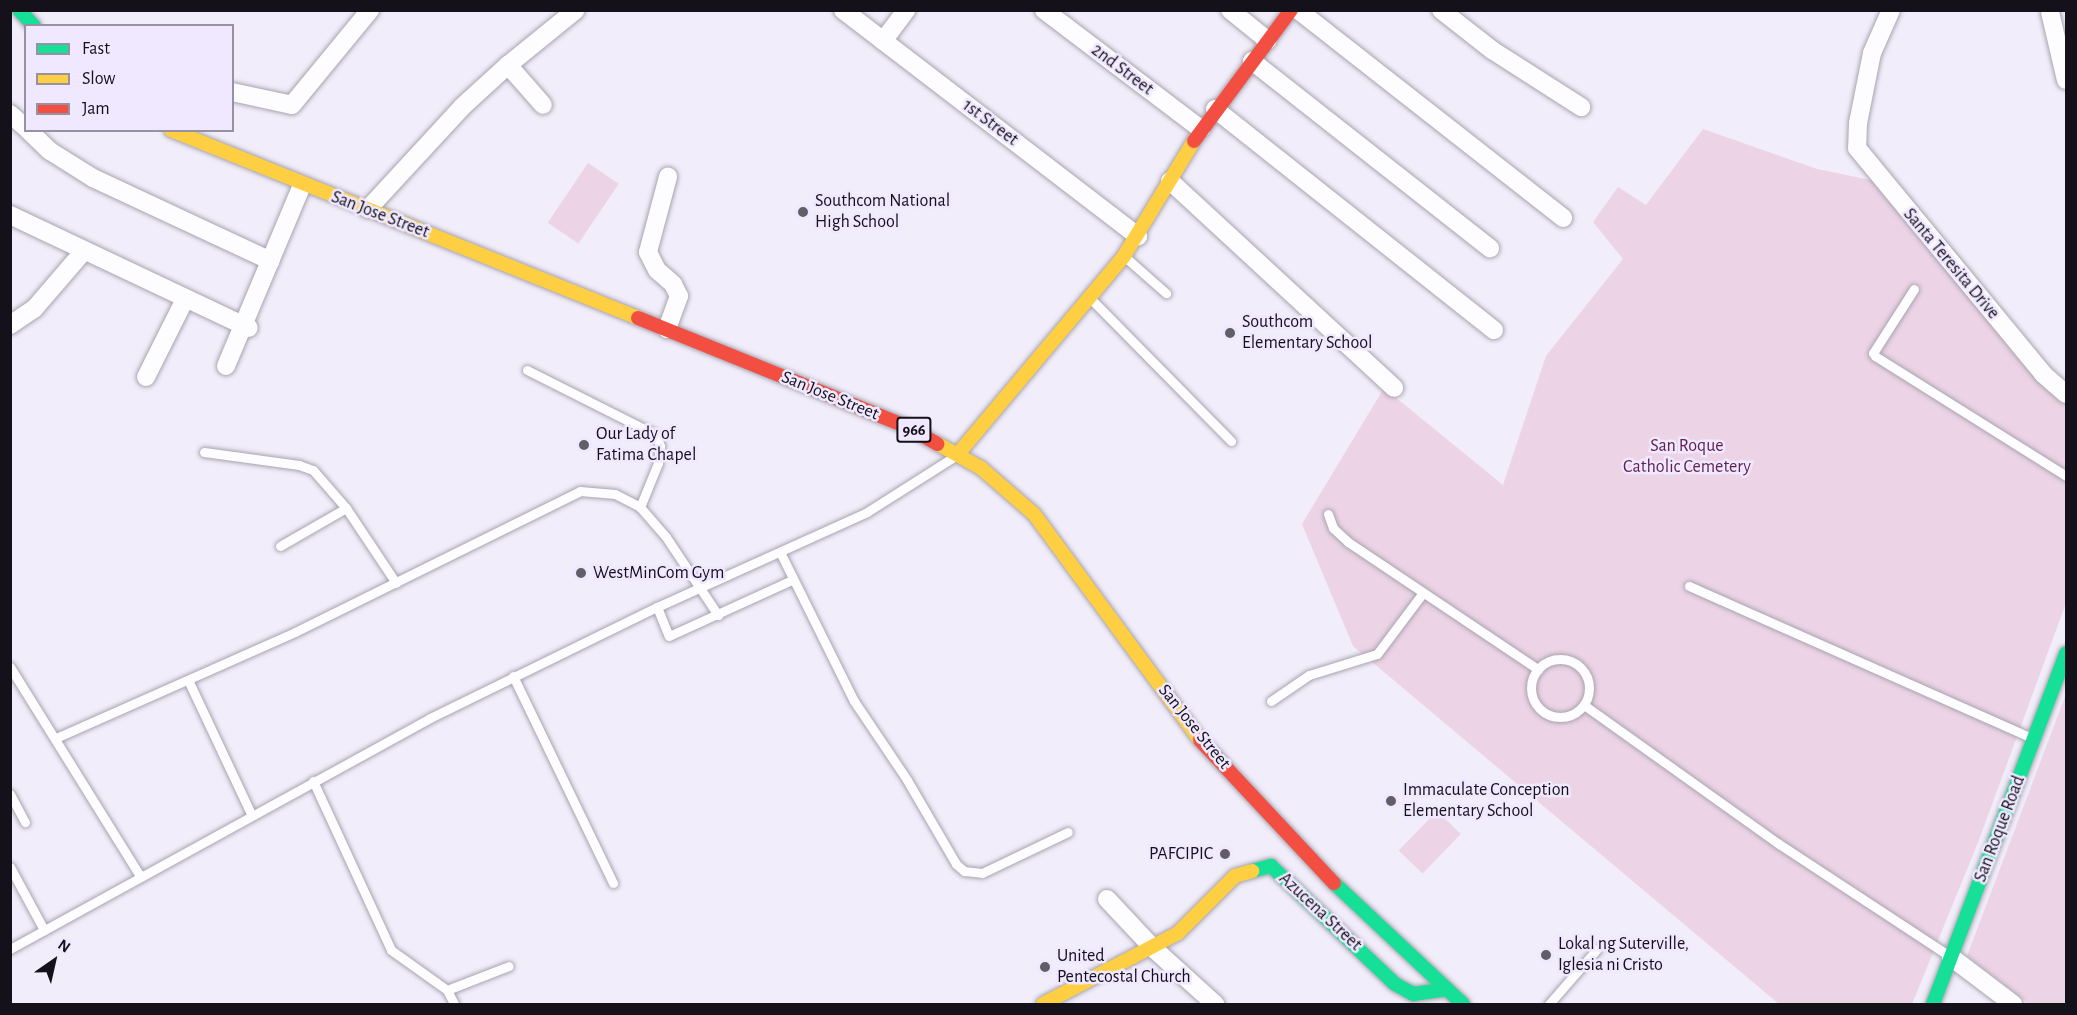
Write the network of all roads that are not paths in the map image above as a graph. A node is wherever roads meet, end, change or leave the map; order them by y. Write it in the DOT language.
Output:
graph roads {
  1 [pos="19,10"];
  2 [pos="370,10"];
  3 [pos="576,10"];
  4 [pos="843,10"];
  5 [pos="906,10"];
  6 [pos="1044,10"];
  7 [pos="1230,10"];
  8 [pos="1291,10"];
  9 [pos="1298,10"];
  10 [pos="1441,10"];
  11 [pos="1891,10"];
  12 [pos="2050,12"];
  13 [pos="32,24"];
  14 [pos="1268,40"];
  15 [pos="883,41"];
  16 [pos="1252,61"];
  17 [pos="508,65"];
  18 [pos="2067,80"];
  19 [pos="234,92"];
  20 [pos="543,105"];
  21 [pos="1581,107"];
  22 [pos="1215,109"];
  23 [pos="10,114"];
  24 [pos="24,126"];
  25 [pos="1201,129"];
  26 [pos="30,132"];
  27 [pos="176,132"];
  28 [pos="668,177"];
  29 [pos="1170,181"];
  30 [pos="302,185"];
  31 [pos="368,209"];
  32 [pos="10,215"];
  33 [pos="1563,218"];
  34 [pos="1138,236"];
  35 [pos="1490,248"];
  36 [pos="83,252"];
  37 [pos="1124,255"];
  38 [pos="270,261"];
  39 [pos="1914,289"];
  40 [pos="1166,293"];
  41 [pos="1089,297"];
  42 [pos="185,299"];
  43 [pos="10,325"];
  44 [pos="246,327"];
  45 [pos="667,329"];
  46 [pos="1494,330"];
  47 [pos="226,366"];
  48 [pos="527,370"];
  49 [pos="146,377"];
  50 [pos="1395,387"];
  51 [pos="2067,394"];
  52 [pos="1231,441"];
  53 [pos="204,452"];
  54 [pos="958,454"];
  55 [pos="2067,476"];
  56 [pos="640,507"];
  57 [pos="346,508"];
  58 [pos="1328,514"];
  59 [pos="280,546"];
  60 [pos="780,552"];
  61 [pos="792,580"];
  62 [pos="396,583"];
  63 [pos="1689,586"];
  64 [pos="701,587"];
  65 [pos="1422,594"];
  66 [pos="657,607"];
  67 [pos="718,615"];
  68 [pos="2067,653"];
  69 [pos="10,667"];
  70 [pos="1538,669"];
  71 [pos="513,676"];
  72 [pos="189,682"];
  73 [pos="1271,701"];
  74 [pos="1584,705"];
  75 [pos="56,738"];
  76 [pos="2034,739"];
  77 [pos="313,781"];
  78 [pos="10,794"];
  79 [pos="251,814"];
  80 [pos="25,822"];
  81 [pos="1068,832"];
  82 [pos="10,867"];
  83 [pos="140,876"];
  84 [pos="613,883"];
  85 [pos="1107,899"];
  86 [pos="45,930"];
  87 [pos="1153,948"];
  88 [pos="10,949"];
  89 [pos="1597,949"];
  90 [pos="1952,957"];
  91 [pos="509,966"];
  92 [pos="1447,989"];
  93 [pos="447,990"];
  94 [pos="454,1005"];
  95 [pos="1043,1005"];
  96 [pos="1215,1005"];
  97 [pos="1463,1005"];
  98 [pos="1549,1005"];
  99 [pos="1933,1005"];
  100 [pos="2013,1005"];
  1 -- 13 [label="main road"];
  2 -- 19 [label="street"];
  3 -- 17 [label="street"];
  4 -- 15 [label="street, 1st Street"];
  5 -- 15 [label="street"];
  6 -- 25 [label="street, 2nd Street"];
  7 -- 14 [label="street"];
  8 -- 14 [label="main road"];
  9 -- 33 [label="street"];
  10 -- 21 [label="street"];
  11 -- 51 [label="street, Santa Teresita Drive"];
  12 -- 18 [label="street"];
  14 -- 16 [label="main road"];
  15 -- 34 [label="street, 1st Street"];
  16 -- 22 [label="main road"];
  16 -- 35 [label="street"];
  17 -- 20 [label="street"];
  17 -- 31 [label="street"];
  22 -- 25 [label="main road"];
  22 -- 46 [label="street"];
  23 -- 24 [label="street"];
  25 -- 29 [label="main road"];
  26 -- 38 [label="street"];
  27 -- 30 [label="main road, San Jose Street / 966"];
  28 -- 45 [label="street"];
  29 -- 34 [label="main road"];
  29 -- 50 [label="street"];
  30 -- 31 [label="main road, San Jose Street / 966"];
  30 -- 38 [label="street"];
  31 -- 45 [label="main road, San Jose Street / 966"];
  32 -- 36 [label="street"];
  34 -- 37 [label="main road"];
  36 -- 42 [label="street"];
  36 -- 43 [label="street"];
  37 -- 40 [label="lane"];
  37 -- 41 [label="main road"];
  38 -- 44 [label="street"];
  39 -- 55 [label="lane"];
  41 -- 52 [label="lane"];
  41 -- 54 [label="main road"];
  42 -- 44 [label="street"];
  42 -- 49 [label="street"];
  44 -- 47 [label="street"];
  45 -- 54 [label="main road, San Jose Street / 966"];
  48 -- 56 [label="lane"];
  53 -- 57 [label="lane"];
  54 -- 60 [label="lane"];
  54 -- 92 [label="main road, San Jose Street / 966"];
  56 -- 62 [label="lane"];
  56 -- 64 [label="lane"];
  57 -- 59 [label="lane"];
  57 -- 62 [label="lane"];
  58 -- 65 [label="lane"];
  60 -- 61 [label="lane"];
  60 -- 64 [label="lane"];
  61 -- 67 [label="lane"];
  61 -- 81 [label="lane"];
  62 -- 72 [label="lane"];
  63 -- 76 [label="lane"];
  64 -- 66 [label="lane"];
  64 -- 67 [label="lane"];
  65 -- 70 [label="lane"];
  65 -- 73 [label="lane"];
  66 -- 67 [label="lane"];
  66 -- 71 [label="lane"];
  68 -- 76 [label="main road, San Roque Road"];
  69 -- 75 [label="lane"];
  70 -- 74 [label="lane"];
  70 -- 74 [label="lane"];
  71 -- 77 [label="lane"];
  71 -- 84 [label="lane"];
  72 -- 75 [label="lane"];
  72 -- 79 [label="lane"];
  74 -- 90 [label="lane"];
  75 -- 83 [label="lane"];
  76 -- 90 [label="main road, San Roque Road"];
  77 -- 79 [label="lane"];
  77 -- 93 [label="lane"];
  78 -- 80 [label="lane"];
  79 -- 83 [label="lane"];
  82 -- 86 [label="lane"];
  83 -- 86 [label="lane"];
  85 -- 87 [label="street"];
  86 -- 88 [label="lane"];
  87 -- 92 [label="main road, Azucena Street"];
  87 -- 95 [label="main road, Azucena Street"];
  87 -- 96 [label="street"];
  89 -- 98 [label="lane"];
  90 -- 99 [label="main road, San Roque Road"];
  90 -- 100 [label="street"];
  91 -- 93 [label="lane"];
  92 -- 97 [label="main road, San Jose Street / 966"];
  93 -- 94 [label="lane"];
}
